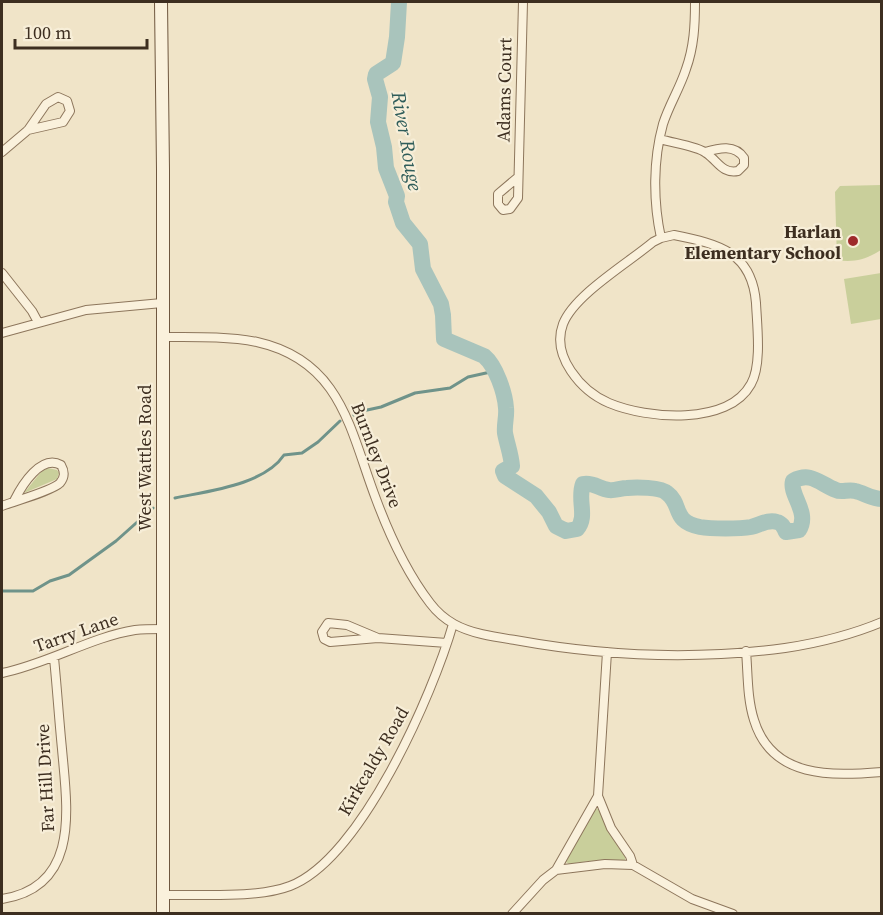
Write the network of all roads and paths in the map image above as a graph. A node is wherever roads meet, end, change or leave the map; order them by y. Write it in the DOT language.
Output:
graph roads {
  1 [pos="161,2"];
  2 [pos="523,2"];
  3 [pos="695,2"];
  4 [pos="28,130"];
  5 [pos="660,140"];
  6 [pos="2,152"];
  7 [pos="705,152"];
  8 [pos="517,178"];
  9 [pos="661,238"];
  10 [pos="2,273"];
  11 [pos="162,303"];
  12 [pos="38,322"];
  13 [pos="2,333"];
  14 [pos="163,337"];
  15 [pos="14,501"];
  16 [pos="2,506"];
  17 [pos="882,622"];
  18 [pos="453,624"];
  19 [pos="163,629"];
  20 [pos="378,638"];
  21 [pos="447,643"];
  22 [pos="746,651"];
  23 [pos="607,652"];
  24 [pos="54,658"];
  25 [pos="2,673"];
  26 [pos="882,772"];
  27 [pos="598,796"];
  28 [pos="633,865"];
  29 [pos="556,870"];
  30 [pos="163,895"];
  31 [pos="2,899"];
  32 [pos="163,914"];
  33 [pos="512,914"];
  34 [pos="733,914"];
  1 -- 11 [label="street, West Wattles Road"];
  2 -- 8 [label="street, Adams Court"];
  3 -- 5 [label="street"];
  4 -- 4 [label="street"];
  4 -- 6 [label="street"];
  5 -- 7 [label="street"];
  5 -- 9 [label="street"];
  9 -- 9 [label="street"];
  10 -- 12 [label="street"];
  11 -- 12 [label="street"];
  11 -- 14 [label="street, West Wattles Road"];
  12 -- 13 [label="street"];
  14 -- 18 [label="street, Burnley Drive"];
  14 -- 19 [label="street, West Wattles Road"];
  15 -- 15 [label="street"];
  15 -- 16 [label="street"];
  17 -- 22 [label="street, Burnley Drive"];
  18 -- 21 [label="street"];
  18 -- 23 [label="street, Burnley Drive"];
  19 -- 24 [label="street, Tarry Lane"];
  19 -- 30 [label="street, West Wattles Road"];
  20 -- 20 [label="street"];
  20 -- 21 [label="street"];
  21 -- 30 [label="street, Kirkcaldy Road"];
  22 -- 23 [label="street, Burnley Drive"];
  22 -- 26 [label="street"];
  23 -- 27 [label="street"];
  24 -- 25 [label="street, Tarry Lane"];
  24 -- 31 [label="street, Far Hill Drive"];
  27 -- 28 [label="street"];
  27 -- 29 [label="street"];
  28 -- 29 [label="street"];
  28 -- 34 [label="street"];
  29 -- 33 [label="street"];
  30 -- 32 [label="street, West Wattles Road"];
}
